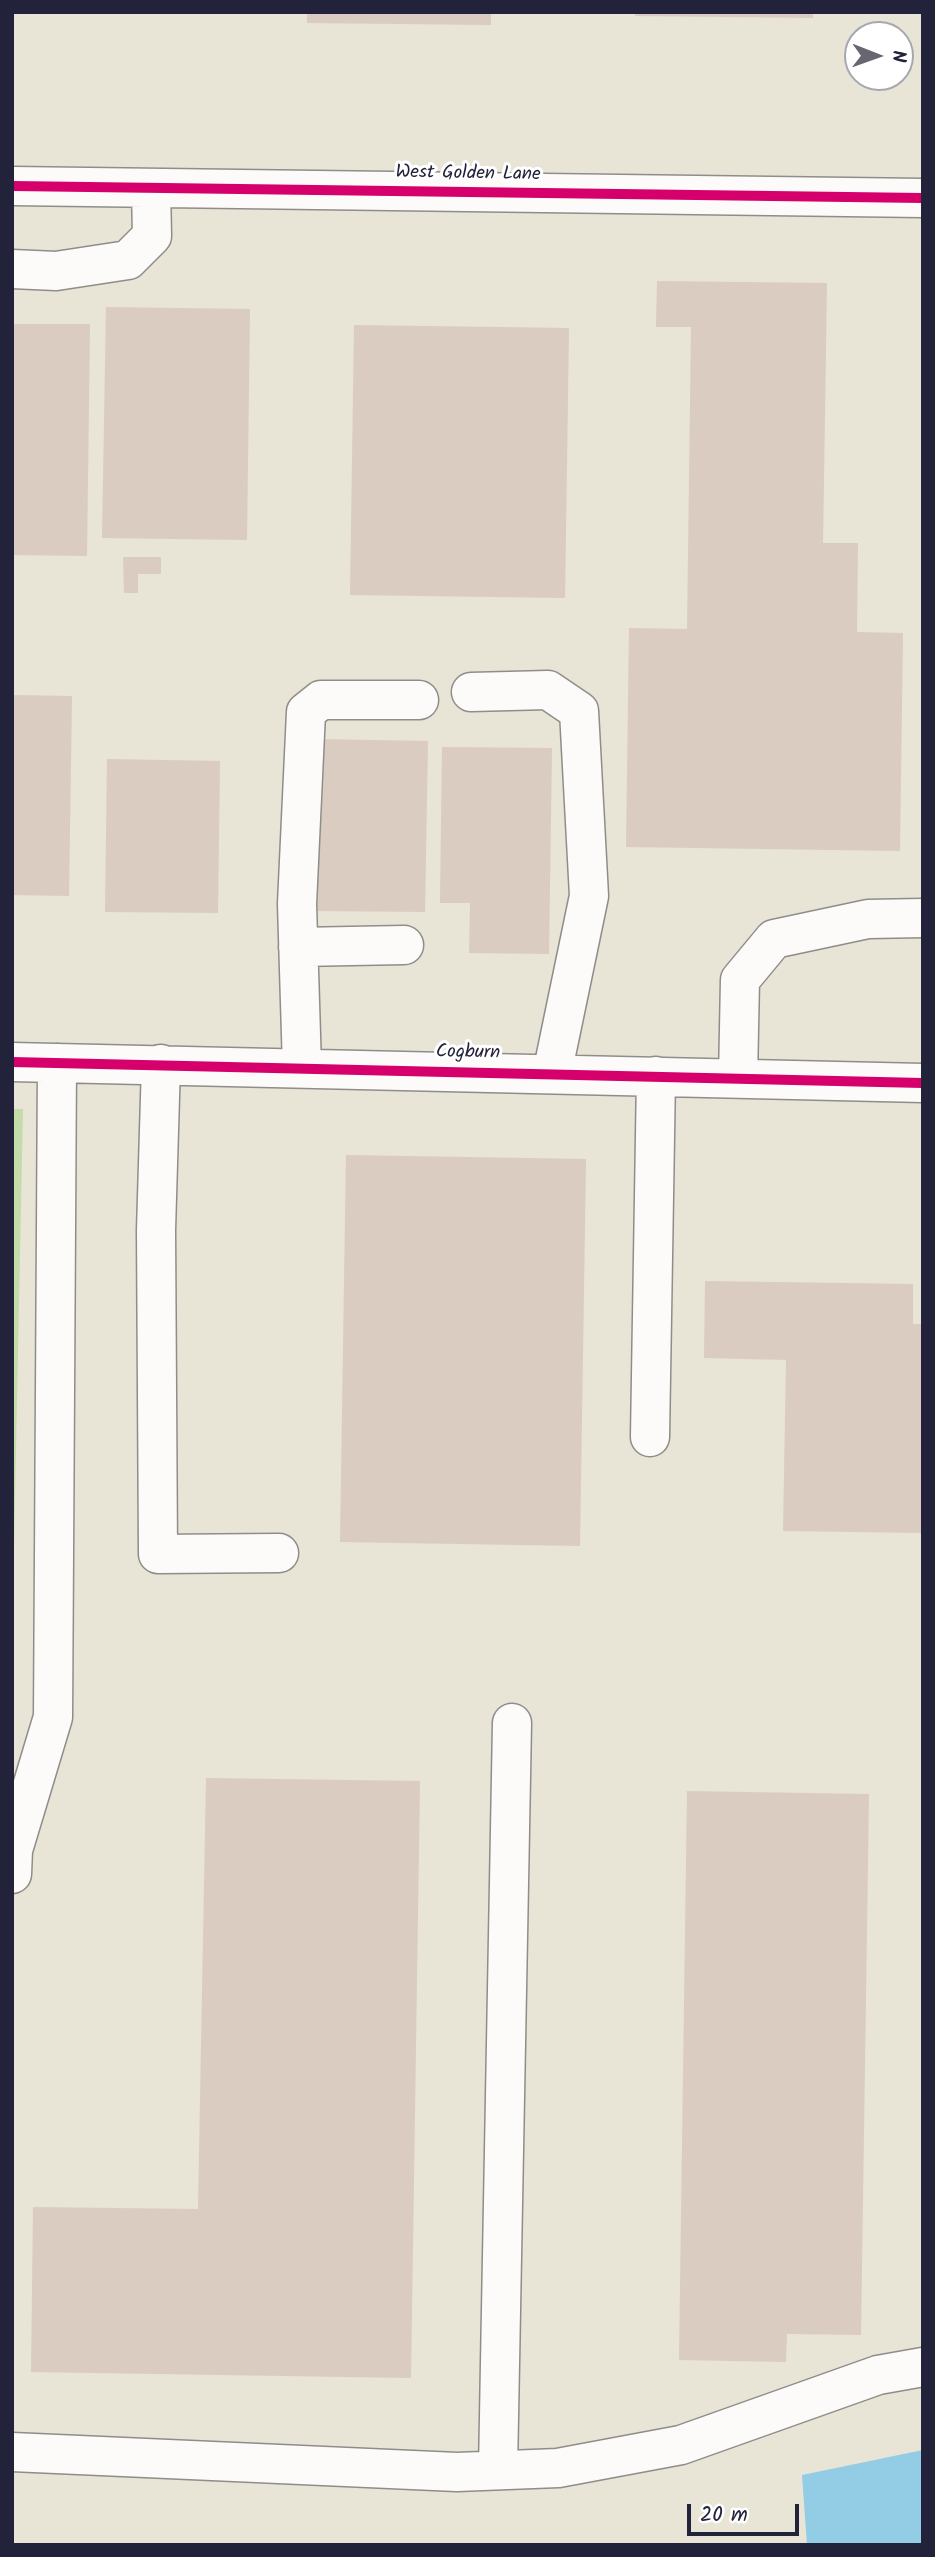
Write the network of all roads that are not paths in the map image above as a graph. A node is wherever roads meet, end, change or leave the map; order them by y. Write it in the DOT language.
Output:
graph roads {
  1 [pos="12,186"];
  2 [pos="151,188"];
  3 [pos="923,198"];
  4 [pos="12,270"];
  5 [pos="471,692"];
  6 [pos="419,700"];
  7 [pos="923,918"];
  8 [pos="404,945"];
  9 [pos="298,947"];
  10 [pos="12,1062"];
  11 [pos="57,1063"];
  12 [pos="161,1064"];
  13 [pos="302,1068"];
  14 [pos="552,1074"];
  15 [pos="656,1076"];
  16 [pos="738,1078"];
  17 [pos="923,1083"];
  18 [pos="650,1437"];
  19 [pos="279,1553"];
  20 [pos="512,1723"];
  21 [pos="12,1874"];
  22 [pos="923,2367"];
  23 [pos="12,2452"];
  24 [pos="498,2470"];
  1 -- 2 [label="street, West Golden Lane"];
  2 -- 3 [label="street, West Golden Lane"];
  2 -- 4 [label="street"];
  5 -- 14 [label="street"];
  6 -- 9 [label="street"];
  7 -- 16 [label="street"];
  8 -- 9 [label="street"];
  9 -- 13 [label="street"];
  10 -- 11 [label="street, Cogburn"];
  11 -- 12 [label="street, Cogburn"];
  11 -- 21 [label="street"];
  12 -- 13 [label="street, Cogburn"];
  12 -- 19 [label="street"];
  13 -- 14 [label="street, Cogburn"];
  14 -- 15 [label="street, Cogburn"];
  15 -- 16 [label="street, Cogburn"];
  15 -- 18 [label="street"];
  16 -- 17 [label="street, Cogburn"];
  20 -- 24 [label="street"];
  22 -- 24 [label="street"];
  23 -- 24 [label="street"];
}
